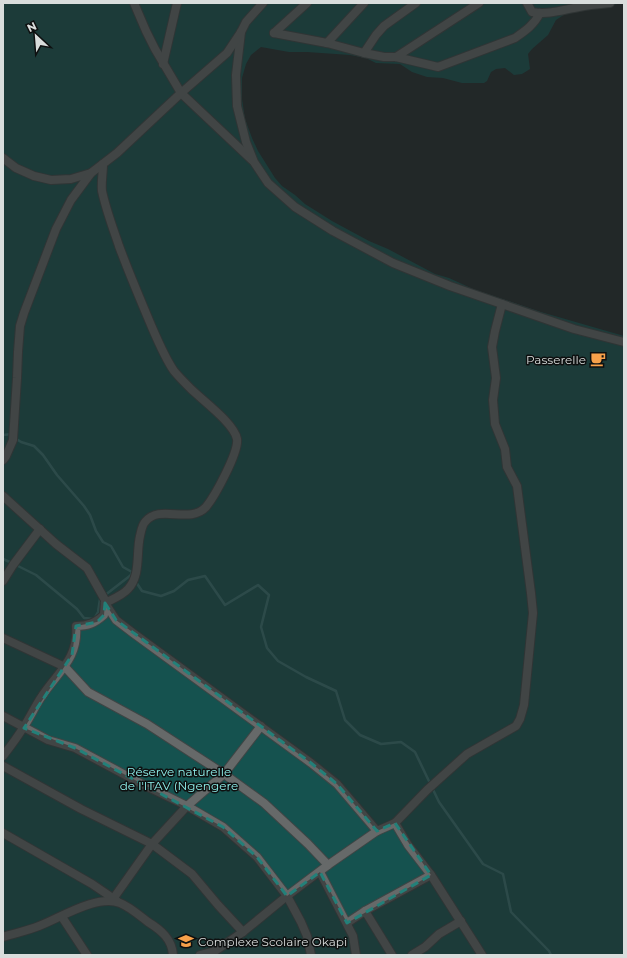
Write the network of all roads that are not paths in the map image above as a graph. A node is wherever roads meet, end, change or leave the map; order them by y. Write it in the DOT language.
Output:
graph roads {
  1 [pos="134,3"];
  2 [pos="177,3"];
  3 [pos="263,3"];
  4 [pos="307,3"];
  5 [pos="364,3"];
  6 [pos="416,3"];
  7 [pos="479,3"];
  8 [pos="527,3"];
  9 [pos="610,3"];
  10 [pos="543,13"];
  11 [pos="242,32"];
  12 [pos="327,43"];
  13 [pos="364,53"];
  14 [pos="396,57"];
  15 [pos="163,64"];
  16 [pos="180,93"];
  17 [pos="3,158"];
  18 [pos="254,162"];
  19 [pos="103,164"];
  20 [pos="90,173"];
  21 [pos="502,304"];
  22 [pos="624,342"];
  23 [pos="3,460"];
  24 [pos="3,496"];
  25 [pos="40,529"];
  26 [pos="3,581"];
  27 [pos="104,599"];
  28 [pos="3,638"];
  29 [pos="65,667"];
  30 [pos="3,716"];
  31 [pos="261,726"];
  32 [pos="24,728"];
  33 [pos="3,756"];
  34 [pos="3,766"];
  35 [pos="224,774"];
  36 [pos="187,806"];
  37 [pos="395,823"];
  38 [pos="377,831"];
  39 [pos="3,833"];
  40 [pos="152,844"];
  41 [pos="328,865"];
  42 [pos="320,872"];
  43 [pos="431,875"];
  44 [pos="287,896"];
  45 [pos="116,901"];
  46 [pos="365,911"];
  47 [pos="62,917"];
  48 [pos="461,921"];
  49 [pos="347,923"];
  50 [pos="243,932"];
  51 [pos="3,937"];
  52 [pos="87,955"];
  53 [pos="173,955"];
  54 [pos="200,955"];
  55 [pos="311,955"];
  56 [pos="356,955"];
  57 [pos="392,955"];
  58 [pos="412,955"];
  59 [pos="482,955"];
  1 -- 15 [label="street"];
  2 -- 15 [label="street"];
  3 -- 11 [label="street"];
  4 -- 12 [label="street"];
  5 -- 12 [label="street"];
  6 -- 13 [label="street"];
  7 -- 14 [label="street"];
  8 -- 10 [label="street"];
  9 -- 10 [label="street"];
  10 -- 14 [label="street"];
  11 -- 16 [label="street"];
  11 -- 18 [label="street"];
  12 -- 13 [label="street"];
  13 -- 14 [label="street"];
  15 -- 16 [label="street"];
  16 -- 18 [label="street"];
  16 -- 19 [label="street"];
  17 -- 20 [label="street"];
  18 -- 21 [label="street"];
  19 -- 20 [label="street"];
  19 -- 27 [label="street"];
  20 -- 23 [label="street"];
  21 -- 22 [label="street"];
  21 -- 37 [label="street"];
  24 -- 25 [label="street"];
  25 -- 26 [label="street"];
  25 -- 27 [label="street"];
  27 -- 29 [label="street"];
  27 -- 31 [label="street"];
  28 -- 29 [label="street"];
  29 -- 32 [label="street"];
  29 -- 35 [label="street"];
  30 -- 32 [label="street"];
  31 -- 35 [label="street"];
  31 -- 38 [label="street"];
  32 -- 33 [label="street"];
  32 -- 36 [label="street"];
  34 -- 40 [label="street"];
  35 -- 36 [label="street"];
  35 -- 41 [label="street"];
  36 -- 40 [label="street"];
  36 -- 44 [label="street"];
  37 -- 38 [label="street"];
  37 -- 43 [label="street"];
  38 -- 41 [label="street"];
  39 -- 45 [label="street"];
  40 -- 45 [label="street"];
  40 -- 50 [label="street"];
  41 -- 42 [label="street"];
  42 -- 44 [label="street"];
  42 -- 49 [label="street"];
  43 -- 46 [label="street"];
  43 -- 48 [label="street"];
  44 -- 50 [label="street"];
  44 -- 55 [label="street"];
  45 -- 47 [label="street"];
  45 -- 53 [label="street"];
  46 -- 49 [label="street"];
  46 -- 57 [label="street"];
  47 -- 51 [label="street"];
  47 -- 52 [label="street"];
  48 -- 58 [label="street"];
  48 -- 59 [label="street"];
  49 -- 56 [label="street"];
  50 -- 54 [label="street"];
}
